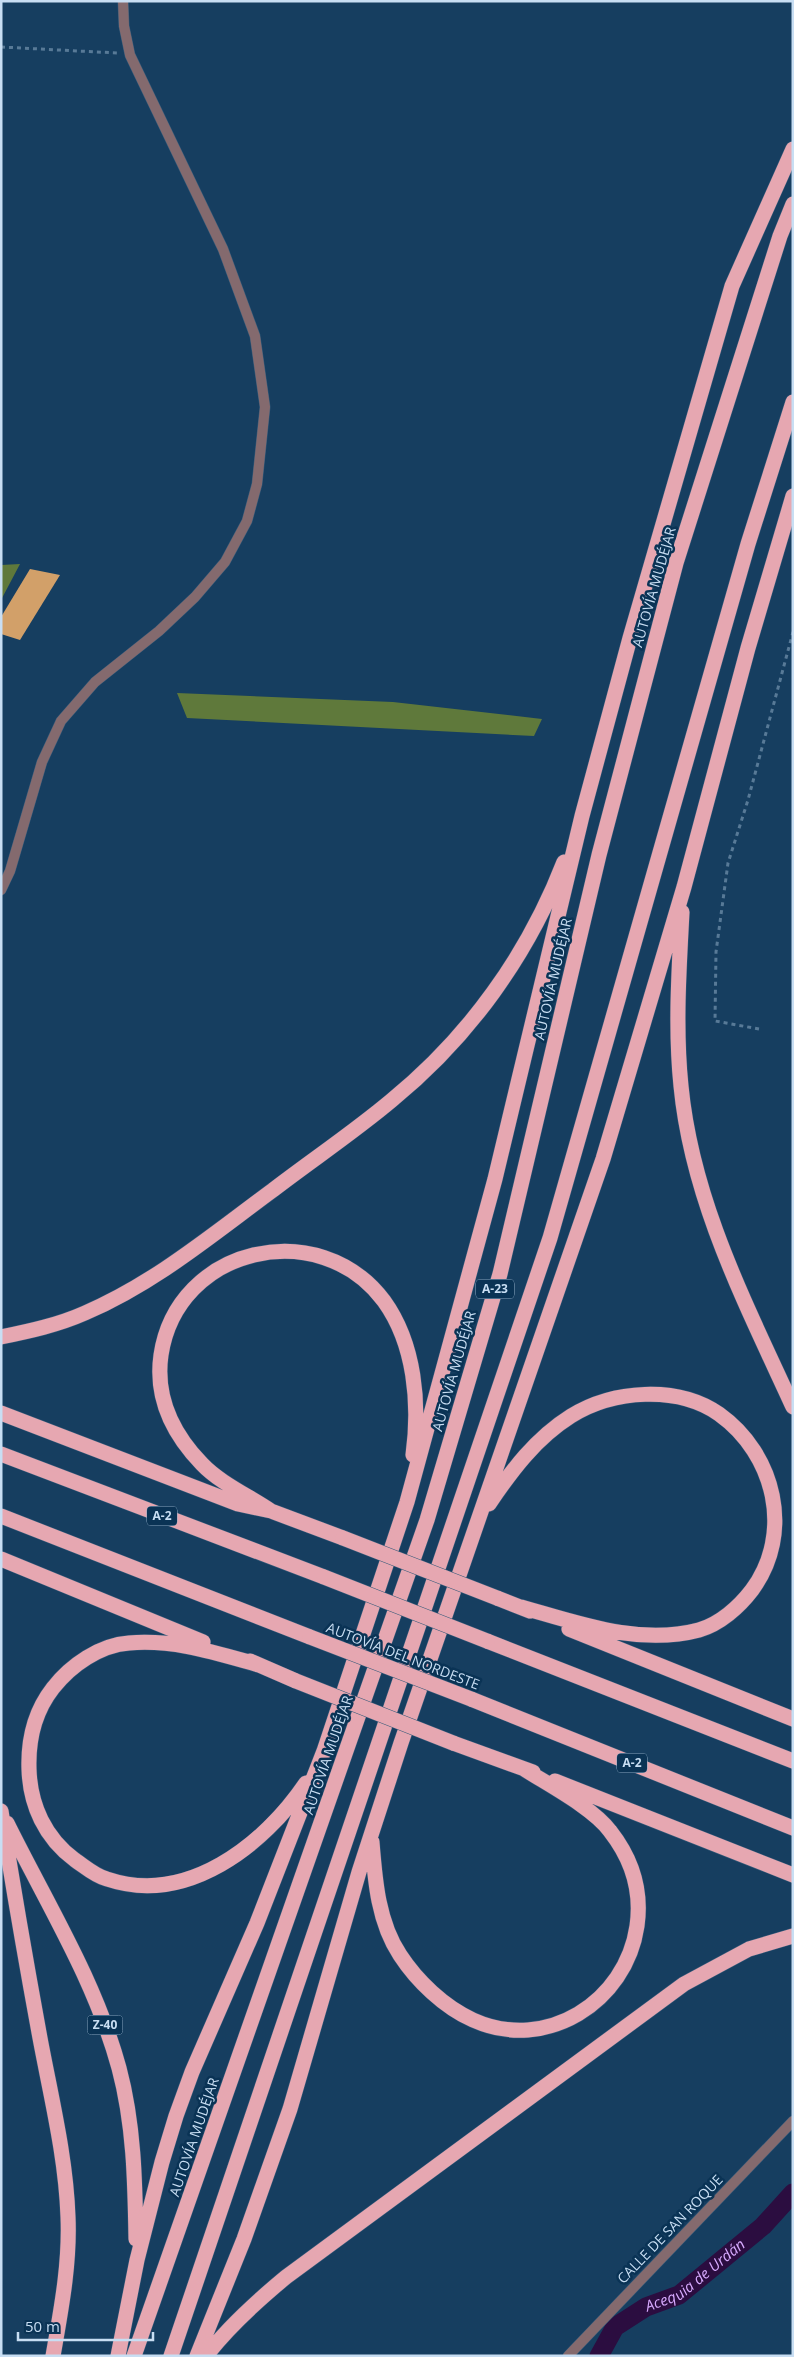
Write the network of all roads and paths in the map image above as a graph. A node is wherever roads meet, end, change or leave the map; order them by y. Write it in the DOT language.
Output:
graph roads {
  1 [pos="123,1"];
  2 [pos="1,47"];
  3 [pos="130,54"];
  4 [pos="793,149"];
  5 [pos="793,204"];
  6 [pos="793,402"];
  7 [pos="793,496"];
  8 [pos="793,632"];
  9 [pos="582,816"];
  10 [pos="684,887"];
  11 [pos="1,890"];
  12 [pos="759,1029"];
  13 [pos="1,1337"];
  14 [pos="793,1407"];
  15 [pos="1,1413"];
  16 [pos="1,1454"];
  17 [pos="407,1502"];
  18 [pos="271,1511"];
  19 [pos="1,1516"];
  20 [pos="480,1517"];
  21 [pos="1,1559"];
  22 [pos="521,1607"];
  23 [pos="259,1665"];
  24 [pos="793,1720"];
  25 [pos="324,1751"];
  26 [pos="793,1760"];
  27 [pos="524,1769"];
  28 [pos="1,1810"];
  29 [pos="793,1828"];
  30 [pos="372,1833"];
  31 [pos="793,1875"];
  32 [pos="793,1936"];
  33 [pos="793,2121"];
  34 [pos="137,2260"];
  35 [pos="53,2356"];
  36 [pos="118,2356"];
  37 [pos="134,2356"];
  38 [pos="171,2356"];
  39 [pos="197,2356"];
  40 [pos="206,2356"];
  41 [pos="568,2356"];
  1 -- 3 [label="street"];
  2 -- 3 [label="path"];
  3 -- 11 [label="street"];
  4 -- 9 [label="highway"];
  5 -- 37 [label="highway, AUTOVÍA MUDÉJAR / A-23"];
  6 -- 38 [label="highway, A-23"];
  7 -- 10 [label="highway"];
  8 -- 12 [label="path"];
  9 -- 13 [label="highway"];
  9 -- 17 [label="highway"];
  10 -- 14 [label="highway"];
  10 -- 20 [label="highway"];
  15 -- 18 [label="highway"];
  16 -- 26 [label="highway, A-2, bridge"];
  17 -- 18 [label="highway"];
  17 -- 25 [label="highway"];
  18 -- 22 [label="highway, bridge"];
  19 -- 29 [label="highway, AUTOVÍA DEL NORDESTE / A-2, bridge"];
  20 -- 22 [label="highway"];
  20 -- 30 [label="highway"];
  21 -- 23 [label="highway"];
  22 -- 24 [label="highway"];
  23 -- 25 [label="highway"];
  23 -- 27 [label="highway, bridge"];
  25 -- 34 [label="highway"];
  27 -- 30 [label="highway"];
  27 -- 31 [label="highway"];
  28 -- 34 [label="highway, Z-40"];
  28 -- 35 [label="highway"];
  30 -- 39 [label="highway"];
  32 -- 40 [label="highway"];
  33 -- 41 [label="street, CALLE DE SAN ROQUE"];
  34 -- 36 [label="highway, Z-40"];
}
